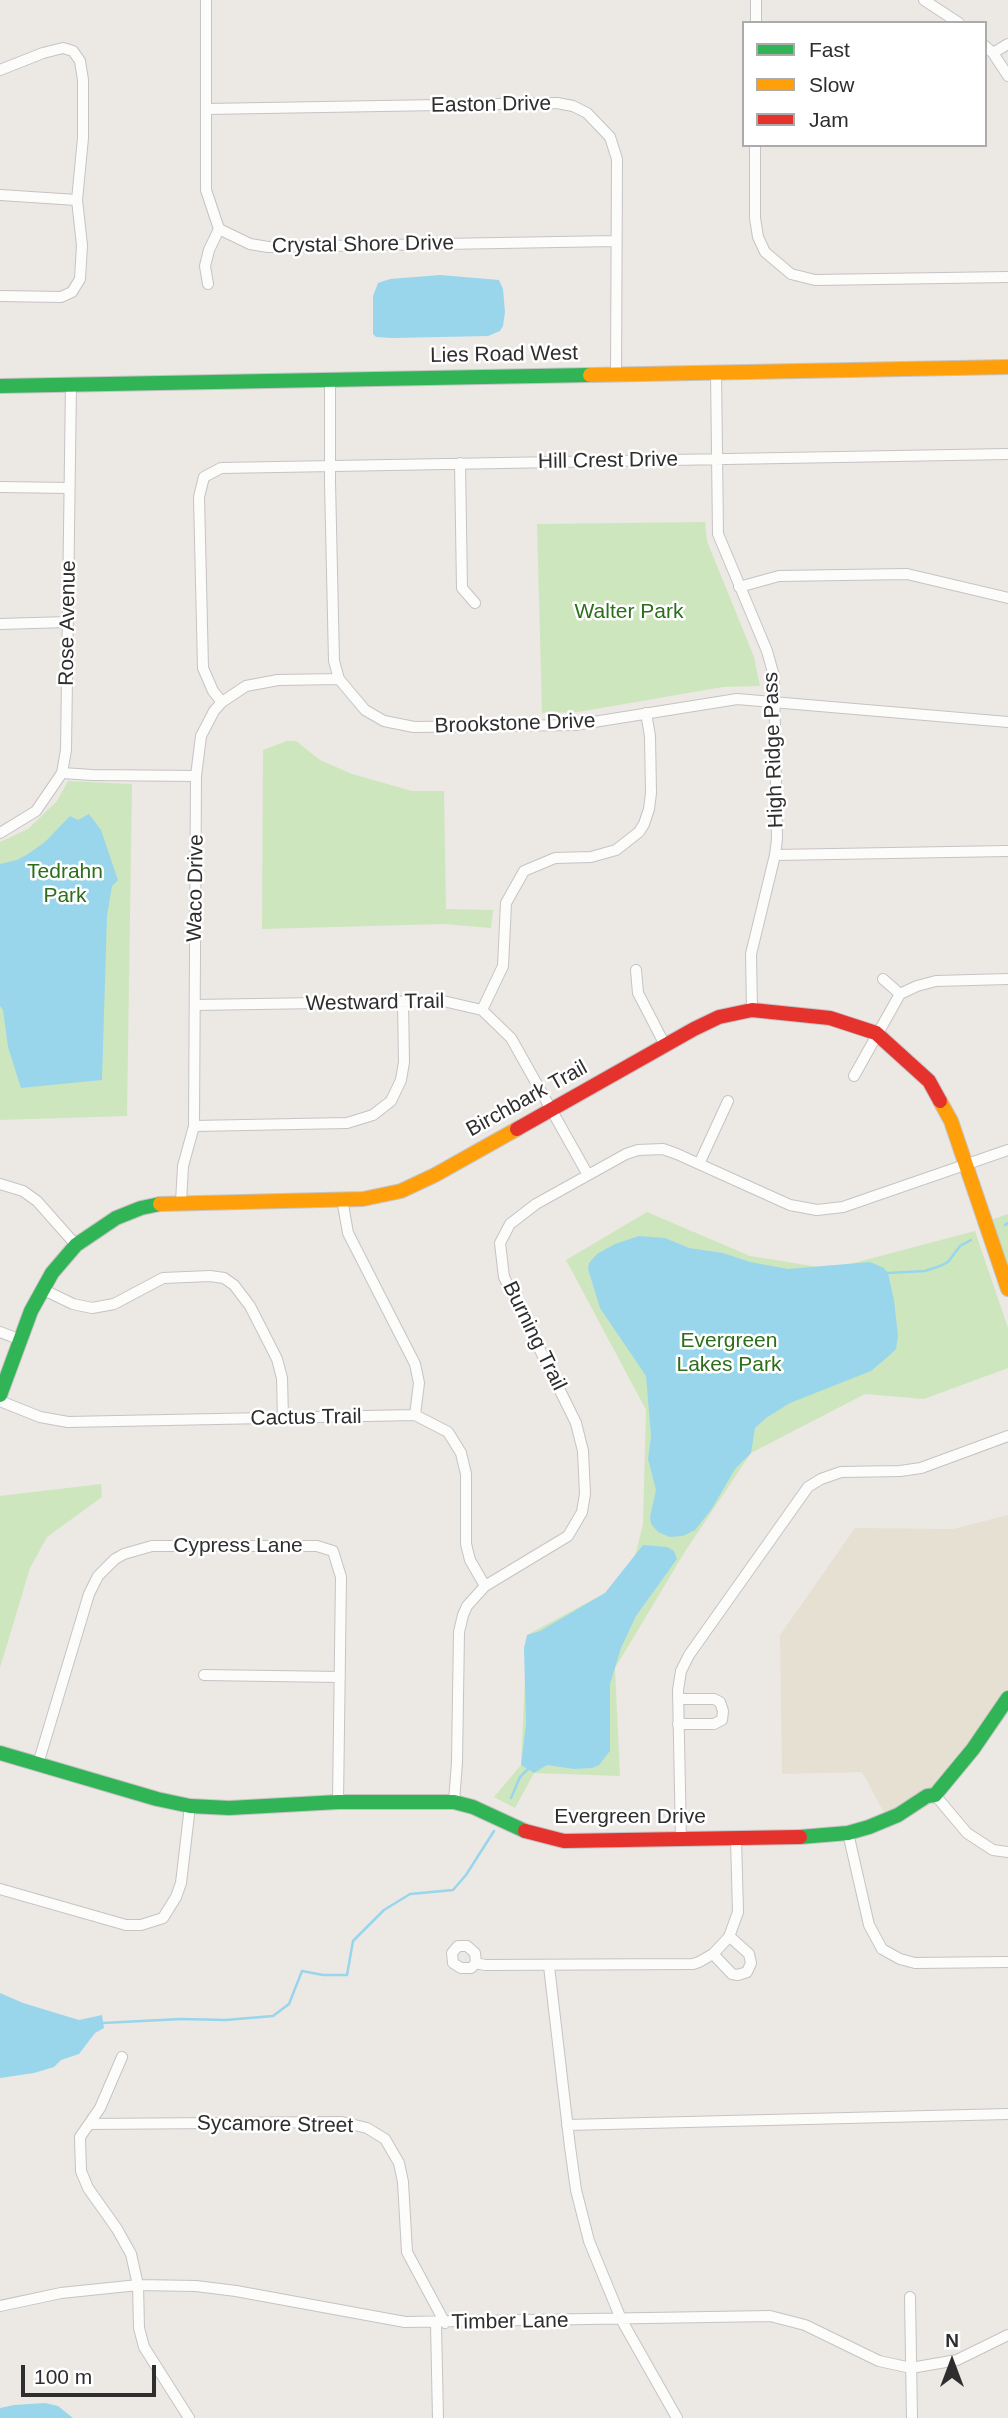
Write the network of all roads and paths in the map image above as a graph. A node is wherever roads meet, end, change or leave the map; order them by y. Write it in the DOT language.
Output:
graph roads {
  1 [pos="206,0"];
  2 [pos="756,0"];
  3 [pos="924,0"];
  4 [pos="756,21"];
  5 [pos="956,21"];
  6 [pos="1008,44"];
  7 [pos="989,50"];
  8 [pos="0,69"];
  9 [pos="1008,76"];
  10 [pos="206,109"];
  11 [pos="755,147"];
  12 [pos="0,195"];
  13 [pos="77,200"];
  14 [pos="219,229"];
  15 [pos="617,241"];
  16 [pos="1008,277"];
  17 [pos="208,284"];
  18 [pos="0,296"];
  19 [pos="1008,367"];
  20 [pos="716,372"];
  21 [pos="616,374"];
  22 [pos="330,379"];
  23 [pos="71,384"];
  24 [pos="0,386"];
  25 [pos="1008,454"];
  26 [pos="717,459"];
  27 [pos="460,463"];
  28 [pos="330,466"];
  29 [pos="0,488"];
  30 [pos="69,488"];
  31 [pos="739,587"];
  32 [pos="1008,598"];
  33 [pos="475,603"];
  34 [pos="68,622"];
  35 [pos="0,624"];
  36 [pos="339,679"];
  37 [pos="222,702"];
  38 [pos="775,702"];
  39 [pos="646,713"];
  40 [pos="1008,722"];
  41 [pos="62,773"];
  42 [pos="197,776"];
  43 [pos="0,833"];
  44 [pos="1008,851"];
  45 [pos="775,855"];
  46 [pos="636,970"];
  47 [pos="883,979"];
  48 [pos="1008,979"];
  49 [pos="900,994"];
  50 [pos="403,1002"];
  51 [pos="195,1006"];
  52 [pos="482,1010"];
  53 [pos="752,1010"];
  54 [pos="876,1033"];
  55 [pos="665,1045"];
  56 [pos="854,1076"];
  57 [pos="728,1101"];
  58 [pos="551,1109"];
  59 [pos="194,1126"];
  60 [pos="1008,1150"];
  61 [pos="699,1164"];
  62 [pos="966,1165"];
  63 [pos="589,1175"];
  64 [pos="0,1184"];
  65 [pos="342,1199"];
  66 [pos="181,1202"];
  67 [pos="76,1245"];
  68 [pos="41,1289"];
  69 [pos="1008,1289"];
  70 [pos="0,1332"];
  71 [pos="21,1340"];
  72 [pos="0,1395"];
  73 [pos="0,1401"];
  74 [pos="415,1415"];
  75 [pos="283,1418"];
  76 [pos="1008,1436"];
  77 [pos="485,1586"];
  78 [pos="204,1675"];
  79 [pos="340,1677"];
  80 [pos="1008,1698"];
  81 [pos="678,1699"];
  82 [pos="678,1724"];
  83 [pos="0,1753"];
  84 [pos="38,1764"];
  85 [pos="935,1794"];
  86 [pos="338,1802"];
  87 [pos="454,1802"];
  88 [pos="190,1806"];
  89 [pos="848,1833"];
  90 [pos="681,1839"];
  91 [pos="736,1839"];
  92 [pos="1008,1852"];
  93 [pos="0,1889"];
  94 [pos="163,1918"];
  95 [pos="172,1927"];
  96 [pos="729,1936"];
  97 [pos="713,1954"];
  98 [pos="1008,1962"];
  99 [pos="476,1963"];
  100 [pos="549,1966"];
  101 [pos="122,2057"];
  102 [pos="1008,2114"];
  103 [pos="89,2124"];
  104 [pos="567,2125"];
  105 [pos="138,2285"];
  106 [pos="909,2297"];
  107 [pos="0,2306"];
  108 [pos="621,2319"];
  109 [pos="441,2324"];
  110 [pos="1008,2335"];
  111 [pos="911,2368"];
  112 [pos="189,2418"];
  113 [pos="439,2418"];
  114 [pos="677,2418"];
  115 [pos="912,2418"];
  1 -- 10 [label="street"];
  2 -- 4 [label="street"];
  3 -- 5 [label="street"];
  6 -- 7 [label="street"];
  7 -- 9 [label="street"];
  8 -- 13 [label="street"];
  10 -- 14 [label="street"];
  10 -- 15 [label="street, Easton Drive"];
  11 -- 16 [label="street"];
  12 -- 13 [label="street"];
  13 -- 18 [label="street"];
  14 -- 15 [label="street, Crystal Shore Drive"];
  14 -- 17 [label="street"];
  15 -- 21 [label="street, Easton Drive"];
  19 -- 20 [label="street, Lies Road West"];
  20 -- 21 [label="street, Lies Road West"];
  20 -- 26 [label="street, High Ridge Pass"];
  21 -- 22 [label="street, Lies Road West"];
  22 -- 23 [label="street, Lies Road West"];
  22 -- 28 [label="street, Brookstone Drive"];
  23 -- 24 [label="street, Lies Road West"];
  23 -- 30 [label="street, Rose Avenue"];
  25 -- 26 [label="street, Hill Crest Drive"];
  26 -- 27 [label="street, Hill Crest Drive"];
  26 -- 31 [label="street, High Ridge Pass"];
  27 -- 28 [label="street, Hill Crest Drive"];
  27 -- 33 [label="street"];
  28 -- 36 [label="street, Brookstone Drive"];
  28 -- 37 [label="street, Hill Crest Drive"];
  29 -- 30 [label="street"];
  30 -- 34 [label="street, Rose Avenue"];
  31 -- 32 [label="street"];
  31 -- 38 [label="street, High Ridge Pass"];
  34 -- 35 [label="street"];
  34 -- 41 [label="street, Rose Avenue"];
  36 -- 37 [label="street, Waco Drive"];
  36 -- 39 [label="street, Brookstone Drive"];
  37 -- 42 [label="street, Waco Drive"];
  38 -- 39 [label="street, Brookstone Drive"];
  38 -- 40 [label="street, Brookstone Drive"];
  38 -- 45 [label="street, High Ridge Pass"];
  39 -- 52 [label="street"];
  41 -- 42 [label="street"];
  41 -- 43 [label="street, Rose Avenue"];
  42 -- 51 [label="street, Waco Drive"];
  44 -- 45 [label="street"];
  45 -- 53 [label="street, High Ridge Pass"];
  46 -- 55 [label="street"];
  47 -- 49 [label="street"];
  48 -- 49 [label="street"];
  49 -- 54 [label="street"];
  50 -- 51 [label="street, Westward Trail"];
  50 -- 52 [label="street, Westward Trail"];
  50 -- 59 [label="street"];
  51 -- 59 [label="street, Waco Drive"];
  52 -- 58 [label="street"];
  53 -- 54 [label="street, Birchbark Trail"];
  53 -- 55 [label="street, Birchbark Trail"];
  54 -- 56 [label="street"];
  54 -- 62 [label="street, Birchbark Trail"];
  55 -- 58 [label="street, Birchbark Trail"];
  57 -- 61 [label="street"];
  58 -- 63 [label="street"];
  58 -- 65 [label="street, Birchbark Trail"];
  59 -- 66 [label="street, Waco Drive"];
  60 -- 62 [label="street, Burning Trail"];
  61 -- 62 [label="street, Burning Trail"];
  61 -- 63 [label="street, Burning Trail"];
  62 -- 69 [label="street, Birchbark Trail"];
  63 -- 77 [label="street, Burning Trail"];
  64 -- 67 [label="street"];
  65 -- 66 [label="street, Birchbark Trail"];
  65 -- 74 [label="street"];
  66 -- 67 [label="street, Birchbark Trail"];
  67 -- 68 [label="street, Birchbark Trail"];
  68 -- 71 [label="street, Birchbark Trail"];
  68 -- 75 [label="street"];
  70 -- 71 [label="street"];
  71 -- 72 [label="street, Birchbark Trail"];
  73 -- 75 [label="street, Cactus Trail"];
  74 -- 75 [label="street, Cactus Trail"];
  74 -- 77 [label="street, Cactus Trail"];
  76 -- 81 [label="street"];
  77 -- 87 [label="street, Burning Trail"];
  78 -- 79 [label="street"];
  79 -- 84 [label="street, Cypress Lane"];
  79 -- 86 [label="street, Cypress Lane"];
  80 -- 85 [label="street, Evergreen Drive"];
  81 -- 82 [label="street"];
  81 -- 82 [label="street"];
  82 -- 90 [label="street"];
  83 -- 84 [label="street, Evergreen Drive"];
  84 -- 88 [label="street, Evergreen Drive"];
  85 -- 89 [label="street, Evergreen Drive"];
  85 -- 92 [label="street"];
  86 -- 87 [label="street, Evergreen Drive"];
  86 -- 88 [label="street, Evergreen Drive"];
  87 -- 90 [label="street, Evergreen Drive"];
  88 -- 94 [label="street"];
  89 -- 91 [label="street, Evergreen Drive"];
  89 -- 98 [label="street"];
  90 -- 91 [label="street, Evergreen Drive"];
  91 -- 96 [label="street"];
  93 -- 94 [label="street"];
  94 -- 95 [label="street"];
  96 -- 97 [label="street"];
  96 -- 97 [label="street"];
  97 -- 100 [label="street"];
  99 -- 100 [label="street"];
  100 -- 104 [label="street"];
  101 -- 103 [label="street"];
  102 -- 104 [label="street"];
  103 -- 105 [label="street"];
  103 -- 109 [label="street, Sycamore Street"];
  104 -- 108 [label="street"];
  105 -- 107 [label="street, Timber Lane"];
  105 -- 109 [label="street, Timber Lane"];
  105 -- 112 [label="street"];
  106 -- 111 [label="street"];
  108 -- 109 [label="street, Timber Lane"];
  108 -- 111 [label="street, Timber Lane"];
  108 -- 114 [label="street"];
  109 -- 113 [label="street, Sycamore Street"];
  110 -- 111 [label="street, Timber Lane"];
  111 -- 115 [label="street"];
}
